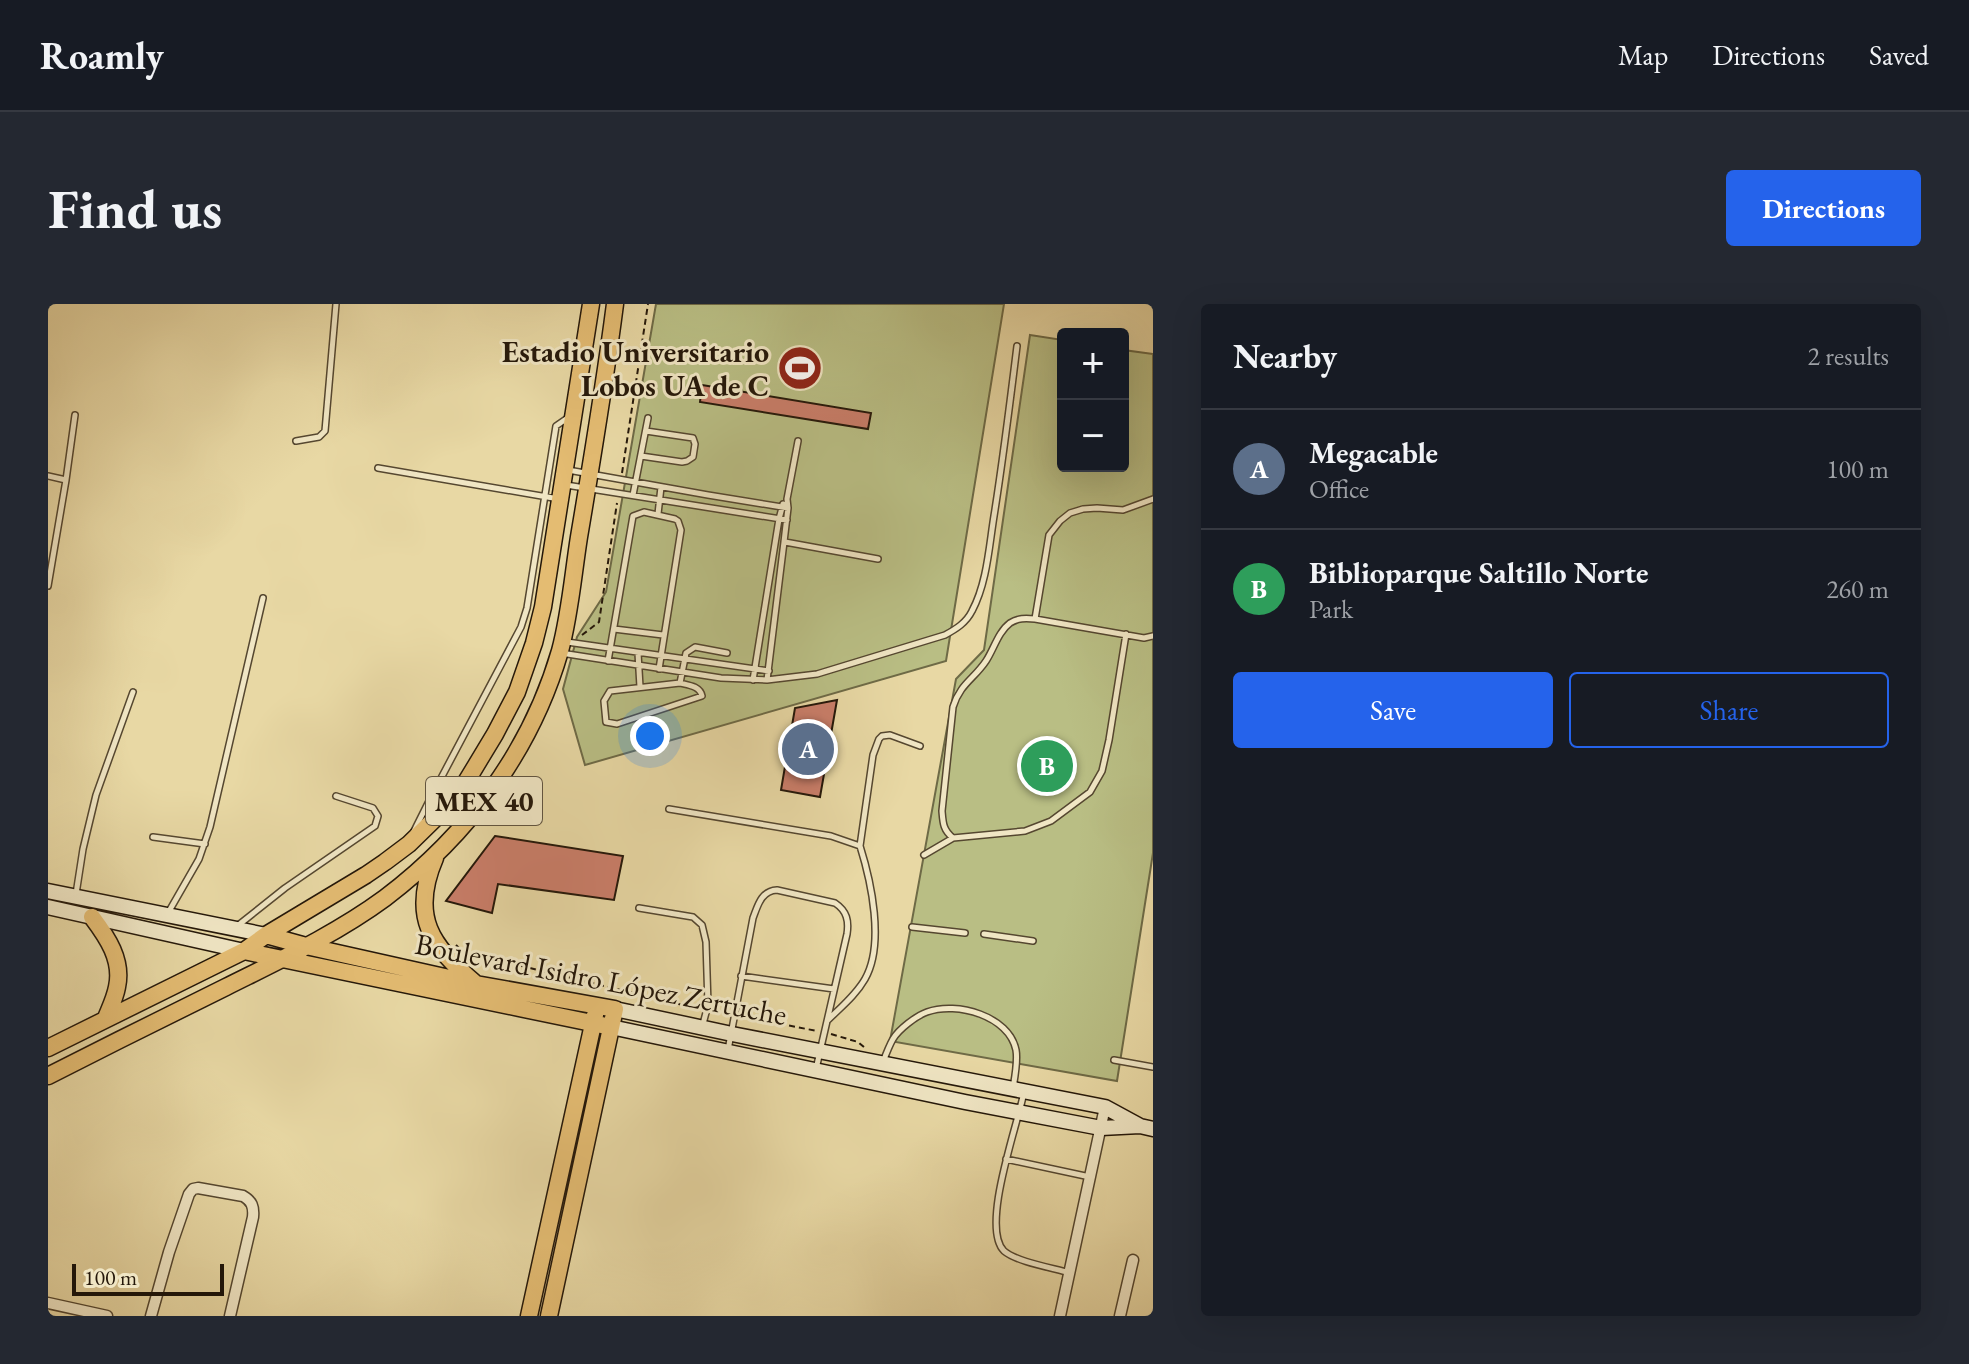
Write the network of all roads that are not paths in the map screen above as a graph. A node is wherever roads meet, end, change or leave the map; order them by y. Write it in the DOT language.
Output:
graph roads {
  1 [pos="336,304"];
  2 [pos="591,304"];
  3 [pos="615,304"];
  4 [pos="1017,346"];
  5 [pos="573,414"];
  6 [pos="75,415"];
  7 [pos="648,418"];
  8 [pos="646,431"];
  9 [pos="296,441"];
  10 [pos="798,441"];
  11 [pos="641,456"];
  12 [pos="378,468"];
  13 [pos="48,476"];
  14 [pos="66,480"];
  15 [pos="589,481"];
  16 [pos="636,482"];
  17 [pos="558,487"];
  18 [pos="661,487"];
  19 [pos="633,495"];
  20 [pos="708,495"];
  21 [pos="1153,499"];
  22 [pos="659,500"];
  23 [pos="706,507"];
  24 [pos="785,507"];
  25 [pos="658,514"];
  26 [pos="779,519"];
  27 [pos="787,520"];
  28 [pos="784,542"];
  29 [pos="878,559"];
  30 [pos="48,586"];
  31 [pos="263,598"];
  32 [pos="1035,619"];
  33 [pos="614,629"];
  34 [pos="1126,634"];
  35 [pos="663,635"];
  36 [pos="1153,636"];
  37 [pos="564,646"];
  38 [pos="610,649"];
  39 [pos="638,653"];
  40 [pos="727,653"];
  41 [pos="660,656"];
  42 [pos="684,660"];
  43 [pos="608,661"];
  44 [pos="639,666"];
  45 [pos="659,669"];
  46 [pos="754,670"];
  47 [pos="769,671"];
  48 [pos="682,673"];
  49 [pos="753,680"];
  50 [pos="767,680"];
  51 [pos="680,683"];
  52 [pos="640,687"];
  53 [pos="133,692"];
  54 [pos="920,746"];
  55 [pos="336,796"];
  56 [pos="669,809"];
  57 [pos="153,837"];
  58 [pos="953,838"];
  59 [pos="205,844"];
  60 [pos="409,844"];
  61 [pos="860,846"];
  62 [pos="438,852"];
  63 [pos="924,855"];
  64 [pos="48,891"];
  65 [pos="76,897"];
  66 [pos="48,907"];
  67 [pos="639,908"];
  68 [pos="168,915"];
  69 [pos="92,917"];
  70 [pos="912,927"];
  71 [pos="233,929"];
  72 [pos="965,933"];
  73 [pos="984,934"];
  74 [pos="266,935"];
  75 [pos="1033,941"];
  76 [pos="306,946"];
  77 [pos="244,951"];
  78 [pos="281,959"];
  79 [pos="741,976"];
  80 [pos="476,984"];
  81 [pos="834,989"];
  82 [pos="597,1005"];
  83 [pos="615,1009"];
  84 [pos="106,1018"];
  85 [pos="827,1021"];
  86 [pos="592,1023"];
  87 [pos="611,1027"];
  88 [pos="702,1028"];
  89 [pos="732,1034"];
  90 [pos="48,1048"];
  91 [pos="728,1051"];
  92 [pos="820,1051"];
  93 [pos="1114,1060"];
  94 [pos="882,1063"];
  95 [pos="1153,1067"];
  96 [pos="816,1069"];
  97 [pos="48,1076"];
  98 [pos="1019,1090"];
  99 [pos="1105,1107"];
  100 [pos="1020,1112"];
  101 [pos="1146,1127"];
  102 [pos="1101,1128"];
  103 [pos="1006,1159"];
  104 [pos="1091,1177"];
  105 [pos="1133,1260"];
  106 [pos="1070,1273"];
  107 [pos="48,1303"];
  108 [pos="107,1316"];
  109 [pos="151,1316"];
  110 [pos="230,1316"];
  111 [pos="529,1316"];
  112 [pos="549,1316"];
  113 [pos="1060,1316"];
  114 [pos="1120,1316"];
  1 -- 9 [label="lane"];
  2 -- 5 [label="main road, MEX 40"];
  3 -- 15 [label="main road, MEX 40"];
  4 -- 50 [label="lane"];
  5 -- 17 [label="main road, MEX 40"];
  5 -- 17 [label="lane"];
  6 -- 14 [label="lane"];
  7 -- 8 [label="lane"];
  8 -- 11 [label="lane"];
  8 -- 11 [label="lane"];
  10 -- 24 [label="lane"];
  11 -- 16 [label="lane"];
  12 -- 17 [label="lane"];
  13 -- 14 [label="lane"];
  14 -- 30 [label="lane"];
  15 -- 16 [label="lane"];
  15 -- 17 [label="lane"];
  15 -- 17 [label="lane"];
  15 -- 19 [label="lane"];
  15 -- 37 [label="main road, MEX 40"];
  16 -- 18 [label="lane"];
  16 -- 19 [label="lane"];
  17 -- 60 [label="lane"];
  17 -- 60 [label="main road, MEX 40"];
  18 -- 20 [label="lane"];
  18 -- 22 [label="lane"];
  19 -- 22 [label="lane"];
  20 -- 23 [label="lane"];
  20 -- 24 [label="lane"];
  21 -- 32 [label="lane"];
  22 -- 23 [label="lane"];
  22 -- 25 [label="lane"];
  23 -- 26 [label="lane"];
  24 -- 26 [label="lane"];
  24 -- 27 [label="lane"];
  25 -- 33 [label="lane"];
  25 -- 35 [label="lane"];
  26 -- 27 [label="lane"];
  26 -- 46 [label="lane"];
  27 -- 28 [label="lane"];
  28 -- 29 [label="lane"];
  28 -- 47 [label="lane"];
  31 -- 59 [label="lane"];
  32 -- 34 [label="lane"];
  32 -- 58 [label="lane"];
  33 -- 35 [label="lane"];
  33 -- 38 [label="lane"];
  34 -- 36 [label="lane"];
  34 -- 58 [label="lane"];
  35 -- 41 [label="lane"];
  37 -- 38 [label="lane"];
  37 -- 43 [label="lane"];
  37 -- 62 [label="main road, MEX 40"];
  38 -- 39 [label="lane"];
  38 -- 43 [label="lane"];
  39 -- 41 [label="lane"];
  39 -- 44 [label="lane"];
  40 -- 42 [label="lane"];
  41 -- 42 [label="lane"];
  41 -- 45 [label="lane"];
  42 -- 46 [label="lane"];
  42 -- 48 [label="lane"];
  43 -- 44 [label="lane"];
  44 -- 45 [label="lane"];
  44 -- 52 [label="lane"];
  45 -- 48 [label="lane"];
  46 -- 47 [label="lane"];
  46 -- 49 [label="lane"];
  47 -- 50 [label="lane"];
  48 -- 49 [label="lane"];
  48 -- 51 [label="lane"];
  49 -- 50 [label="lane"];
  51 -- 52 [label="lane"];
  51 -- 52 [label="lane"];
  53 -- 65 [label="lane"];
  54 -- 61 [label="lane"];
  55 -- 71 [label="lane"];
  56 -- 61 [label="lane"];
  57 -- 59 [label="lane"];
  58 -- 63 [label="lane"];
  59 -- 68 [label="lane"];
  60 -- 74 [label="main road, MEX 40"];
  61 -- 85 [label="lane"];
  62 -- 76 [label="main road, MEX 40"];
  62 -- 80 [label="main road"];
  64 -- 65 [label="main road, Boulevard Isidro López Zertuche"];
  65 -- 68 [label="main road, Boulevard Isidro López Zertuche"];
  66 -- 69 [label="main road, Boulevard Isidro López Zertuche"];
  67 -- 88 [label="lane"];
  68 -- 71 [label="main road, Boulevard Isidro López Zertuche"];
  69 -- 77 [label="main road, Boulevard Isidro López Zertuche"];
  69 -- 84 [label="main road"];
  70 -- 72 [label="lane"];
  71 -- 74 [label="main road, Boulevard Isidro López Zertuche"];
  73 -- 75 [label="lane"];
  74 -- 76 [label="main road, Boulevard Isidro López Zertuche"];
  74 -- 77 [label="main road, MEX 40"];
  76 -- 78 [label="main road, MEX 40"];
  76 -- 80 [label="main road, Boulevard Isidro López Zertuche"];
  77 -- 78 [label="main road, Boulevard Isidro López Zertuche"];
  77 -- 84 [label="main road, MEX 40"];
  78 -- 86 [label="main road, Boulevard Isidro López Zertuche"];
  78 -- 97 [label="main road, MEX 40"];
  79 -- 81 [label="lane"];
  79 -- 81 [label="lane"];
  79 -- 89 [label="lane"];
  80 -- 82 [label="main road, Boulevard Isidro López Zertuche"];
  81 -- 85 [label="lane"];
  82 -- 83 [label="main road, Boulevard Isidro López Zertuche"];
  82 -- 86 [label="main road"];
  83 -- 87 [label="main road"];
  83 -- 88 [label="main road, Boulevard Isidro López Zertuche"];
  84 -- 90 [label="main road, MEX 40"];
  85 -- 92 [label="lane"];
  86 -- 87 [label="main road, Boulevard Isidro López Zertuche"];
  86 -- 111 [label="main road"];
  87 -- 91 [label="main road, Boulevard Isidro López Zertuche"];
  87 -- 112 [label="main road"];
  88 -- 89 [label="main road, Boulevard Isidro López Zertuche"];
  89 -- 91 [label="lane"];
  89 -- 92 [label="main road, Boulevard Isidro López Zertuche"];
  91 -- 96 [label="main road, Boulevard Isidro López Zertuche"];
  92 -- 94 [label="main road, Boulevard Isidro López Zertuche"];
  92 -- 96 [label="lane"];
  93 -- 95 [label="lane"];
  94 -- 98 [label="main road, Boulevard Isidro López Zertuche"];
  94 -- 98 [label="lane"];
  96 -- 100 [label="main road, Boulevard Isidro López Zertuche"];
  98 -- 99 [label="main road, Boulevard Isidro López Zertuche"];
  98 -- 100 [label="lane"];
  99 -- 101 [label="main road, Boulevard Isidro López Zertuche"];
  99 -- 102 [label="street"];
  100 -- 102 [label="main road, Boulevard Isidro López Zertuche"];
  100 -- 103 [label="lane"];
  101 -- 102 [label="main road, Boulevard Isidro López Zertuche"];
  102 -- 104 [label="street"];
  103 -- 104 [label="lane"];
  103 -- 106 [label="lane"];
  104 -- 106 [label="street"];
  105 -- 114 [label="street"];
  106 -- 113 [label="street"];
  107 -- 108 [label="street"];
  109 -- 110 [label="street"];
}
